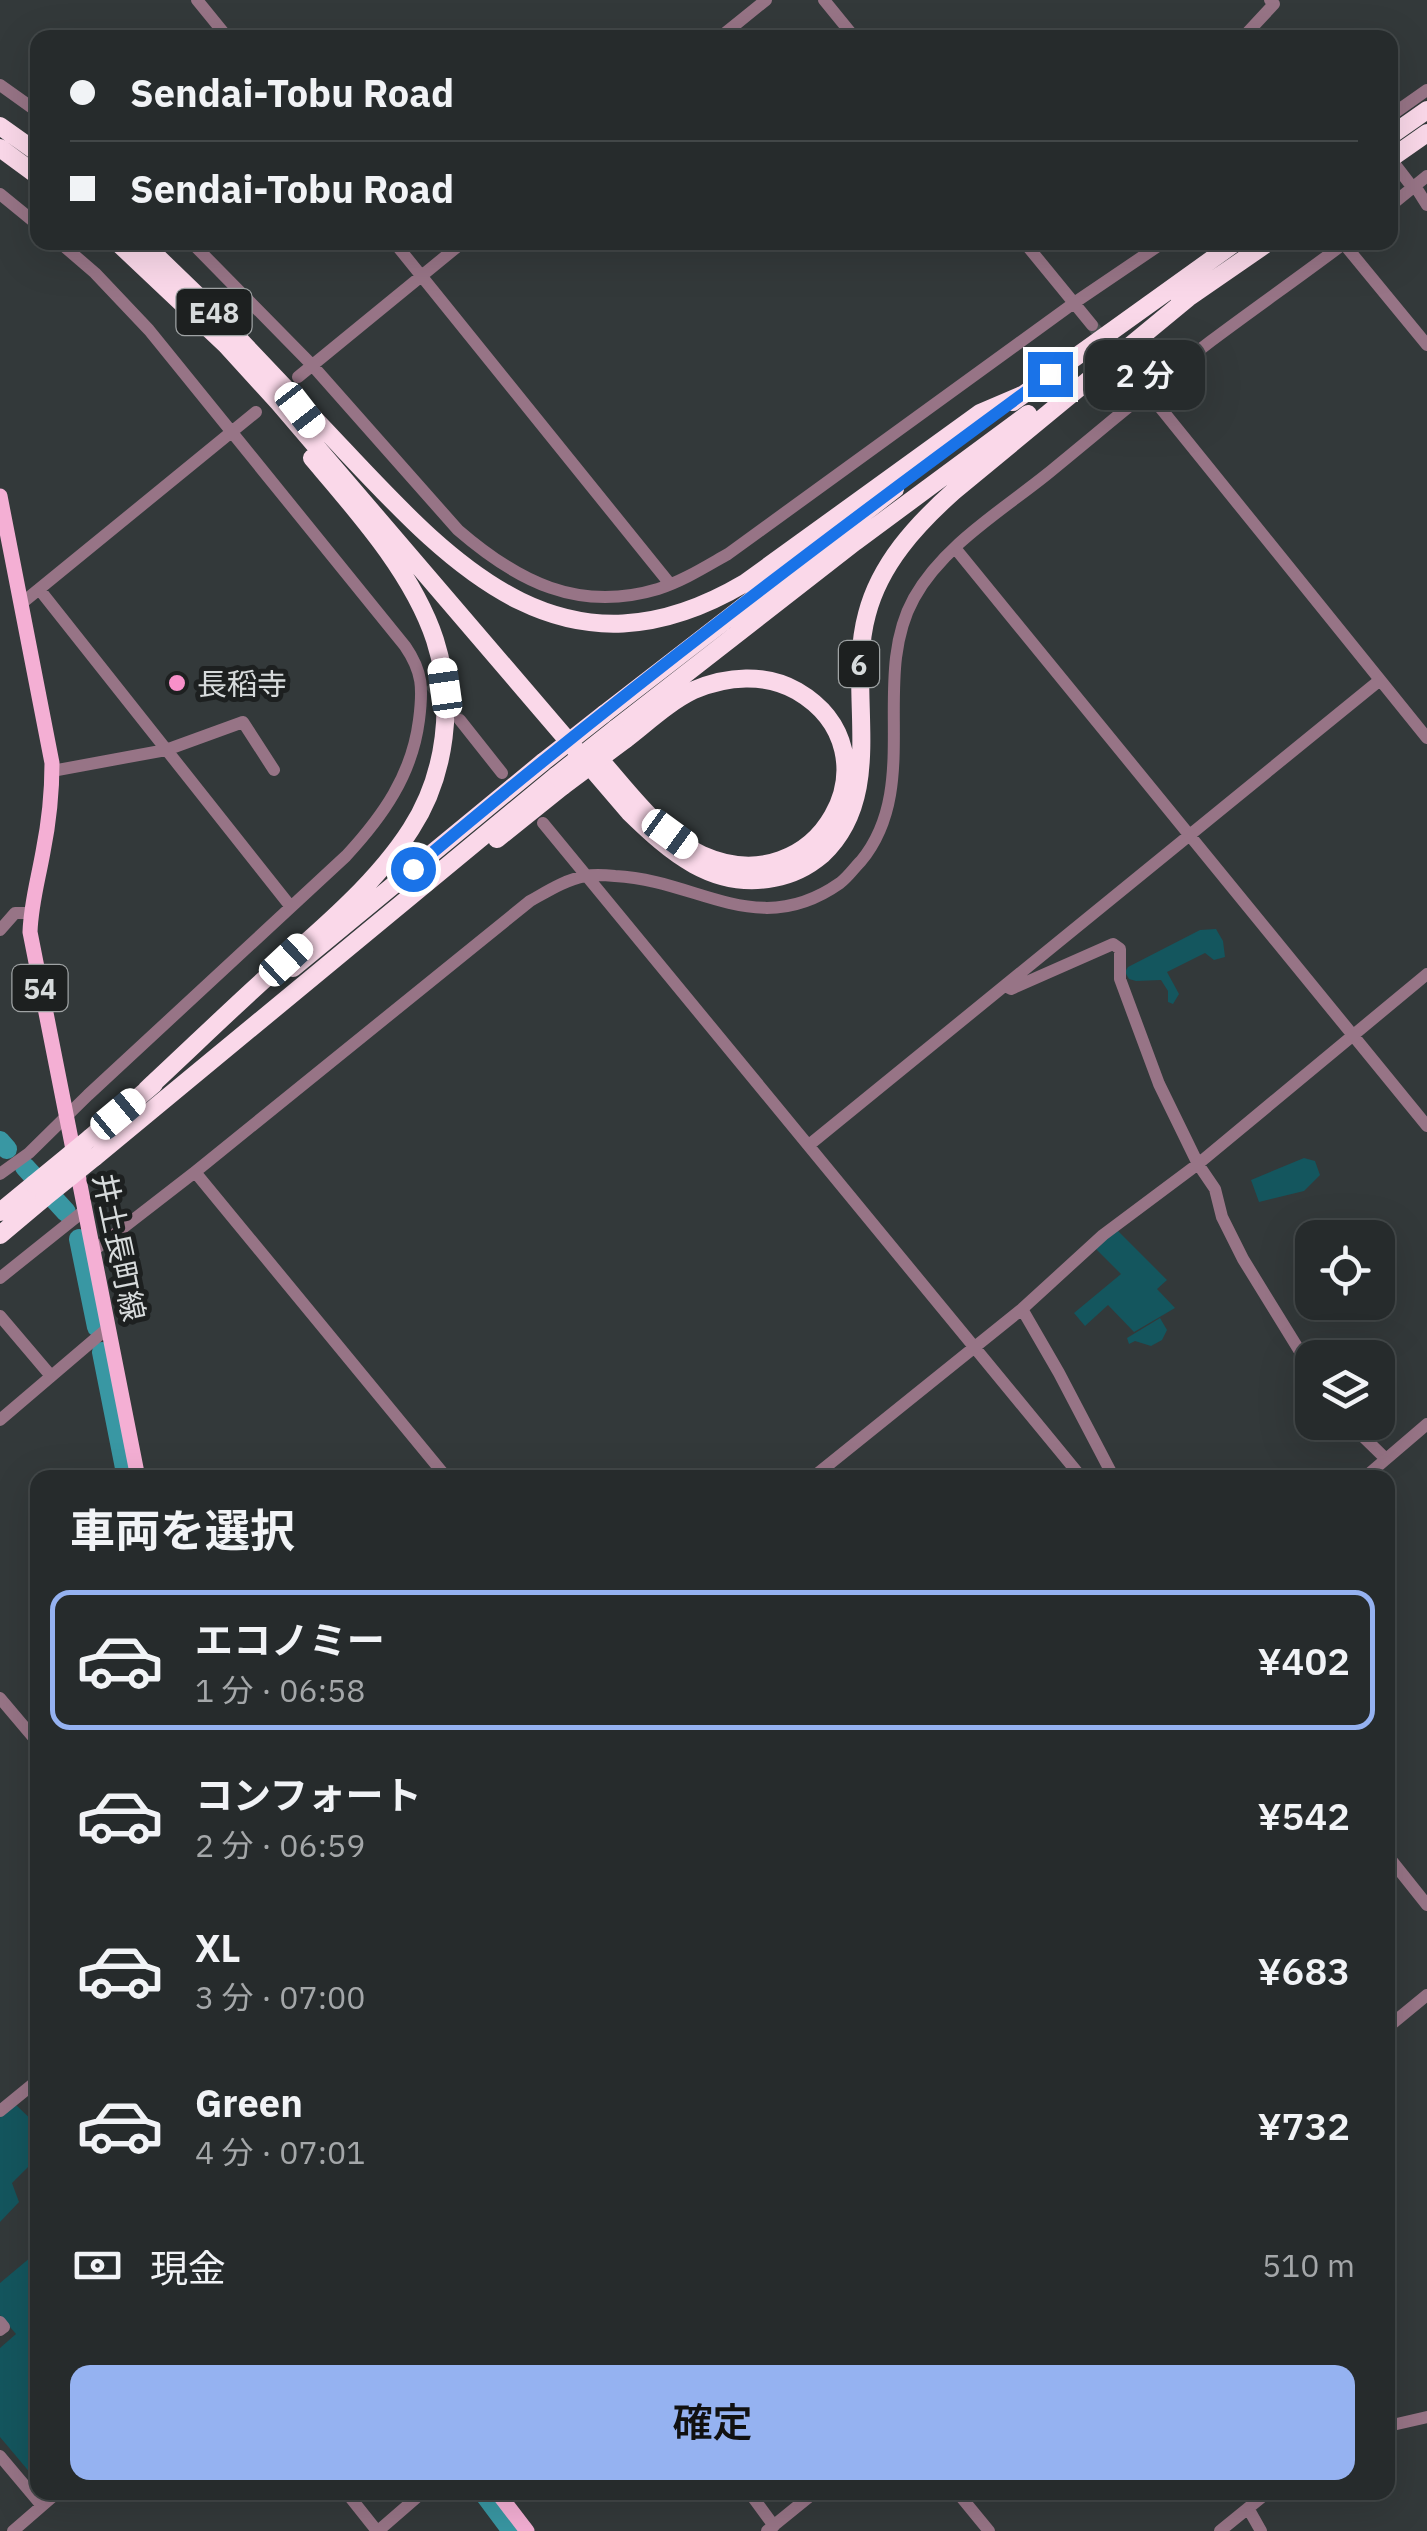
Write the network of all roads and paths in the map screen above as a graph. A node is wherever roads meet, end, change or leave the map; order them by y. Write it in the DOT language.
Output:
graph roads {
  1 [pos="198,0"];
  2 [pos="766,0"];
  3 [pos="824,0"];
  4 [pos="1270,0"];
  5 [pos="222,30"];
  6 [pos="729,30"];
  7 [pos="848,30"];
  8 [pos="1250,30"];
  9 [pos="0,85"];
  10 [pos="1427,90"];
  11 [pos="30,106"];
  12 [pos="1398,110"];
  13 [pos="1427,110"];
  14 [pos="0,126"];
  15 [pos="1398,130"];
  16 [pos="1427,133"];
  17 [pos="0,148"];
  18 [pos="30,148"];
  19 [pos="1398,153"];
  20 [pos="1398,168"];
  21 [pos="30,170"];
  22 [pos="1427,176"];
  23 [pos="1414,187"];
  24 [pos="0,194"];
  25 [pos="1398,200"];
  26 [pos="1427,204"];
  27 [pos="30,218"];
  28 [pos="68,250"];
  29 [pos="126,250"];
  30 [pos="150,250"];
  31 [pos="199,250"];
  32 [pos="400,250"];
  33 [pos="453,250"];
  34 [pos="1031,250"];
  35 [pos="1152,250"];
  36 [pos="1225,250"];
  37 [pos="1257,250"];
  38 [pos="1336,250"];
  39 [pos="1351,250"];
  40 [pos="421,276"];
  41 [pos="1188,298"];
  42 [pos="1074,303"];
  43 [pos="197,320"];
  44 [pos="1092,325"];
  45 [pos="1427,345"];
  46 [pos="1125,364"];
  47 [pos="312,365"];
  48 [pos="290,380"];
  49 [pos="1146,392"];
  50 [pos="1022,395"];
  51 [pos="256,412"];
  52 [pos="232,431"];
  53 [pos="0,496"];
  54 [pos="956,548"];
  55 [pos="670,584"];
  56 [pos="39,589"];
  57 [pos="22,603"];
  58 [pos="419,672"];
  59 [pos="1380,680"];
  60 [pos="430,684"];
  61 [pos="460,720"];
  62 [pos="615,727"];
  63 [pos="1427,738"];
  64 [pos="166,750"];
  65 [pos="274,770"];
  66 [pos="52,772"];
  67 [pos="502,773"];
  68 [pos="554,775"];
  69 [pos="543,823"];
  70 [pos="1190,836"];
  71 [pos="588,876"];
  72 [pos="291,907"];
  73 [pos="30,913"];
  74 [pos="0,930"];
  75 [pos="1427,974"];
  76 [pos="1004,986"];
  77 [pos="1352,1034"];
  78 [pos="146,1090"];
  79 [pos="66,1118"];
  80 [pos="1427,1126"];
  81 [pos="809,1145"];
  82 [pos="0,1153"];
  83 [pos="1198,1164"];
  84 [pos="6,1171"];
  85 [pos="195,1172"];
  86 [pos="39,1191"];
  87 [pos="85,1210"];
  88 [pos="0,1212"];
  89 [pos="0,1236"];
  90 [pos="93,1250"];
  91 [pos="0,1278"];
  92 [pos="1022,1308"];
  93 [pos="0,1316"];
  94 [pos="109,1326"];
  95 [pos="1295,1344"];
  96 [pos="974,1348"];
  97 [pos="51,1376"];
  98 [pos="0,1420"];
  99 [pos="1427,1424"];
  100 [pos="1366,1440"];
  101 [pos="1386,1459"];
  102 [pos="136,1470"];
  103 [pos="440,1470"];
  104 [pos="822,1470"];
  105 [pos="1075,1470"];
  106 [pos="1110,1470"];
  107 [pos="1373,1470"];
  108 [pos="0,1698"];
  109 [pos="30,1734"];
  110 [pos="1395,1865"];
  111 [pos="1427,1906"];
  112 [pos="1427,1995"];
  113 [pos="1395,2021"];
  114 [pos="30,2087"];
  115 [pos="0,2112"];
  116 [pos="0,2322"];
  117 [pos="0,2330"];
  118 [pos="1427,2417"];
  119 [pos="1395,2424"];
  120 [pos="0,2456"];
  121 [pos="30,2492"];
  122 [pos="37,2500"];
  123 [pos="49,2500"];
  124 [pos="353,2500"];
  125 [pos="414,2500"];
  126 [pos="503,2500"];
  127 [pos="754,2500"];
  128 [pos="805,2500"];
  129 [pos="963,2500"];
  130 [pos="1258,2500"];
  131 [pos="42,2506"];
  132 [pos="1248,2508"];
  133 [pos="770,2528"];
  134 [pos="13,2531"];
  135 [pos="378,2531"];
  136 [pos="526,2531"];
  137 [pos="988,2531"];
  138 [pos="1220,2531"];
  139 [pos="1260,2531"];
  1 -- 5 [label="street"];
  2 -- 6 [label="street"];
  3 -- 7 [label="street"];
  4 -- 8 [label="street"];
  9 -- 11 [label="street"];
  10 -- 12 [label="street"];
  13 -- 15 [label="highway"];
  14 -- 18 [label="highway"];
  16 -- 19 [label="highway, bridge"];
  17 -- 21 [label="highway"];
  20 -- 23 [label="street"];
  22 -- 23 [label="street"];
  23 -- 25 [label="street"];
  23 -- 26 [label="street"];
  24 -- 27 [label="street"];
  28 -- 52 [label="street"];
  29 -- 43 [label="highway, E48"];
  30 -- 48 [label="highway, E48"];
  31 -- 47 [label="street"];
  32 -- 40 [label="street"];
  33 -- 40 [label="street"];
  34 -- 42 [label="street"];
  35 -- 42 [label="street"];
  36 -- 50 [label="highway"];
  37 -- 41 [label="highway"];
  38 -- 49 [label="street"];
  39 -- 45 [label="street"];
  40 -- 47 [label="street"];
  40 -- 55 [label="street"];
  41 -- 43 [label="highway, 6"];
  41 -- 62 [label="highway"];
  42 -- 44 [label="street"];
  42 -- 55 [label="street"];
  43 -- 78 [label="highway"];
  46 -- 49 [label="street"];
  47 -- 48 [label="street"];
  47 -- 55 [label="street"];
  48 -- 50 [label="highway"];
  48 -- 62 [label="highway, 6"];
  49 -- 54 [label="street"];
  49 -- 59 [label="street"];
  50 -- 62 [label="highway"];
  51 -- 52 [label="street"];
  52 -- 56 [label="street"];
  52 -- 58 [label="street"];
  53 -- 57 [label="main road, 井土長町線 / 54"];
  54 -- 70 [label="street"];
  54 -- 71 [label="street"];
  56 -- 57 [label="street"];
  56 -- 64 [label="street"];
  57 -- 66 [label="main road, 井土長町線 / 54"];
  58 -- 60 [label="street"];
  58 -- 72 [label="street"];
  59 -- 63 [label="street"];
  59 -- 70 [label="street"];
  61 -- 67 [label="street"];
  62 -- 68 [label="highway, bridge"];
  64 -- 65 [label="street"];
  64 -- 66 [label="street"];
  64 -- 72 [label="street"];
  66 -- 73 [label="main road, 井土長町線 / 54"];
  68 -- 78 [label="highway"];
  68 -- 86 [label="highway, bridge"];
  69 -- 71 [label="street"];
  70 -- 76 [label="street"];
  70 -- 77 [label="street"];
  71 -- 81 [label="street"];
  71 -- 85 [label="street"];
  72 -- 79 [label="street"];
  73 -- 74 [label="street"];
  73 -- 79 [label="main road, 井土長町線 / 54"];
  75 -- 77 [label="street"];
  76 -- 81 [label="street"];
  76 -- 83 [label="street"];
  77 -- 80 [label="street"];
  77 -- 83 [label="street"];
  78 -- 86 [label="highway, bridge"];
  79 -- 84 [label="street"];
  79 -- 87 [label="main road, 井土長町線 / 54"];
  81 -- 96 [label="street"];
  82 -- 84 [label="street"];
  83 -- 92 [label="street"];
  83 -- 95 [label="street"];
  85 -- 90 [label="street"];
  85 -- 103 [label="street"];
  86 -- 88 [label="highway"];
  86 -- 89 [label="highway"];
  87 -- 90 [label="main road, 井土長町線 / 54"];
  87 -- 91 [label="street"];
  90 -- 94 [label="main road, 井土長町線 / 54"];
  92 -- 96 [label="street"];
  92 -- 106 [label="street"];
  93 -- 97 [label="street"];
  94 -- 97 [label="street"];
  94 -- 102 [label="main road, 井土長町線 / 54"];
  96 -- 104 [label="street"];
  96 -- 105 [label="street"];
  97 -- 98 [label="street"];
  99 -- 101 [label="street"];
  100 -- 101 [label="street"];
  101 -- 107 [label="street"];
  108 -- 109 [label="street"];
  110 -- 111 [label="street"];
  112 -- 113 [label="street"];
  114 -- 115 [label="street"];
  116 -- 117 [label="street"];
  118 -- 119 [label="street"];
  120 -- 121 [label="street"];
  122 -- 131 [label="street"];
  123 -- 131 [label="street"];
  124 -- 135 [label="street"];
  125 -- 135 [label="street"];
  126 -- 136 [label="main road"];
  127 -- 133 [label="street"];
  128 -- 133 [label="street"];
  129 -- 137 [label="street"];
  130 -- 132 [label="street"];
  131 -- 134 [label="street"];
  132 -- 138 [label="street"];
  132 -- 139 [label="street"];
}
